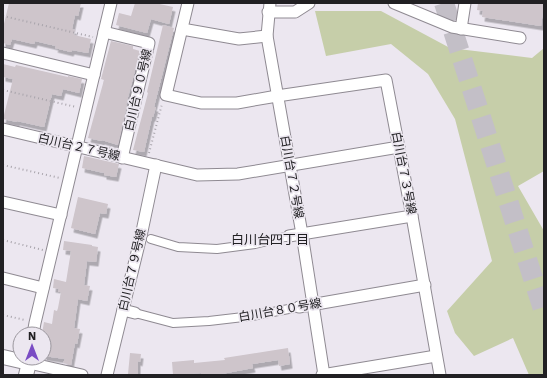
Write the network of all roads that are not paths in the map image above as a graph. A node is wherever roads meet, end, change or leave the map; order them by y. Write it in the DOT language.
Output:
graph roads {
  1 [pos="110,3"];
  2 [pos="188,3"];
  3 [pos="309,3"];
  4 [pos="394,3"];
  5 [pos="465,3"];
  6 [pos="269,8"];
  7 [pos="182,29"];
  8 [pos="461,29"];
  9 [pos="101,35"];
  10 [pos="267,36"];
  11 [pos="520,38"];
  12 [pos="3,53"];
  13 [pos="94,75"];
  14 [pos="277,96"];
  15 [pos="3,129"];
  16 [pos="76,147"];
  17 [pos="399,147"];
  18 [pos="122,158"];
  19 [pos="290,165"];
  20 [pos="156,166"];
  21 [pos="3,202"];
  22 [pos="61,216"];
  23 [pos="412,216"];
  24 [pos="302,234"];
  25 [pos="289,236"];
  26 [pos="146,238"];
  27 [pos="3,278"];
  28 [pos="425,285"];
  29 [pos="43,288"];
  30 [pos="313,304"];
  31 [pos="299,307"];
  32 [pos="124,310"];
  33 [pos="135,313"];
  34 [pos="34,326"];
  35 [pos="436,356"];
  36 [pos="33,366"];
  37 [pos="82,375"];
  38 [pos="107,375"];
  39 [pos="323,375"];
  40 [pos="440,375"];
  1 -- 9 [label="street"];
  2 -- 7 [label="street"];
  3 -- 6 [label="street"];
  4 -- 8 [label="street"];
  5 -- 8 [label="street"];
  6 -- 10 [label="street, 白川台７２号線"];
  7 -- 10 [label="street"];
  7 -- 14 [label="street"];
  8 -- 11 [label="street"];
  9 -- 13 [label="street"];
  9 -- 18 [label="street, 白川台９０号線"];
  10 -- 14 [label="street, 白川台７２号線"];
  12 -- 13 [label="street"];
  13 -- 16 [label="street"];
  14 -- 17 [label="street, 白川台７３号線"];
  14 -- 19 [label="street, 白川台７２号線"];
  15 -- 16 [label="street, 白川台２７号線"];
  16 -- 18 [label="street, 白川台２７号線"];
  16 -- 22 [label="street"];
  17 -- 19 [label="street, 白川台２７号線"];
  17 -- 23 [label="street, 白川台７３号線"];
  18 -- 20 [label="street, 白川台２７号線"];
  19 -- 20 [label="street, 白川台２７号線"];
  19 -- 24 [label="street, 白川台７２号線"];
  20 -- 26 [label="street, 白川台７９号線"];
  21 -- 22 [label="street"];
  22 -- 29 [label="street"];
  23 -- 24 [label="street"];
  23 -- 28 [label="street, 白川台７３号線"];
  24 -- 25 [label="street"];
  24 -- 30 [label="street, 白川台７２号線"];
  25 -- 26 [label="street"];
  26 -- 32 [label="street, 白川台７９号線"];
  27 -- 29 [label="street"];
  28 -- 30 [label="street, 白川台８０号線"];
  28 -- 35 [label="street, 白川台７３号線"];
  29 -- 34 [label="street"];
  30 -- 31 [label="street, 白川台８０号線"];
  30 -- 39 [label="street, 白川台７２号線"];
  31 -- 33 [label="street, 白川台８０号線"];
  32 -- 33 [label="street"];
  32 -- 38 [label="street, 白川台７９号線"];
  35 -- 39 [label="street"];
  35 -- 40 [label="street, 白川台７３号線"];
  36 -- 37 [label="street"];
}
